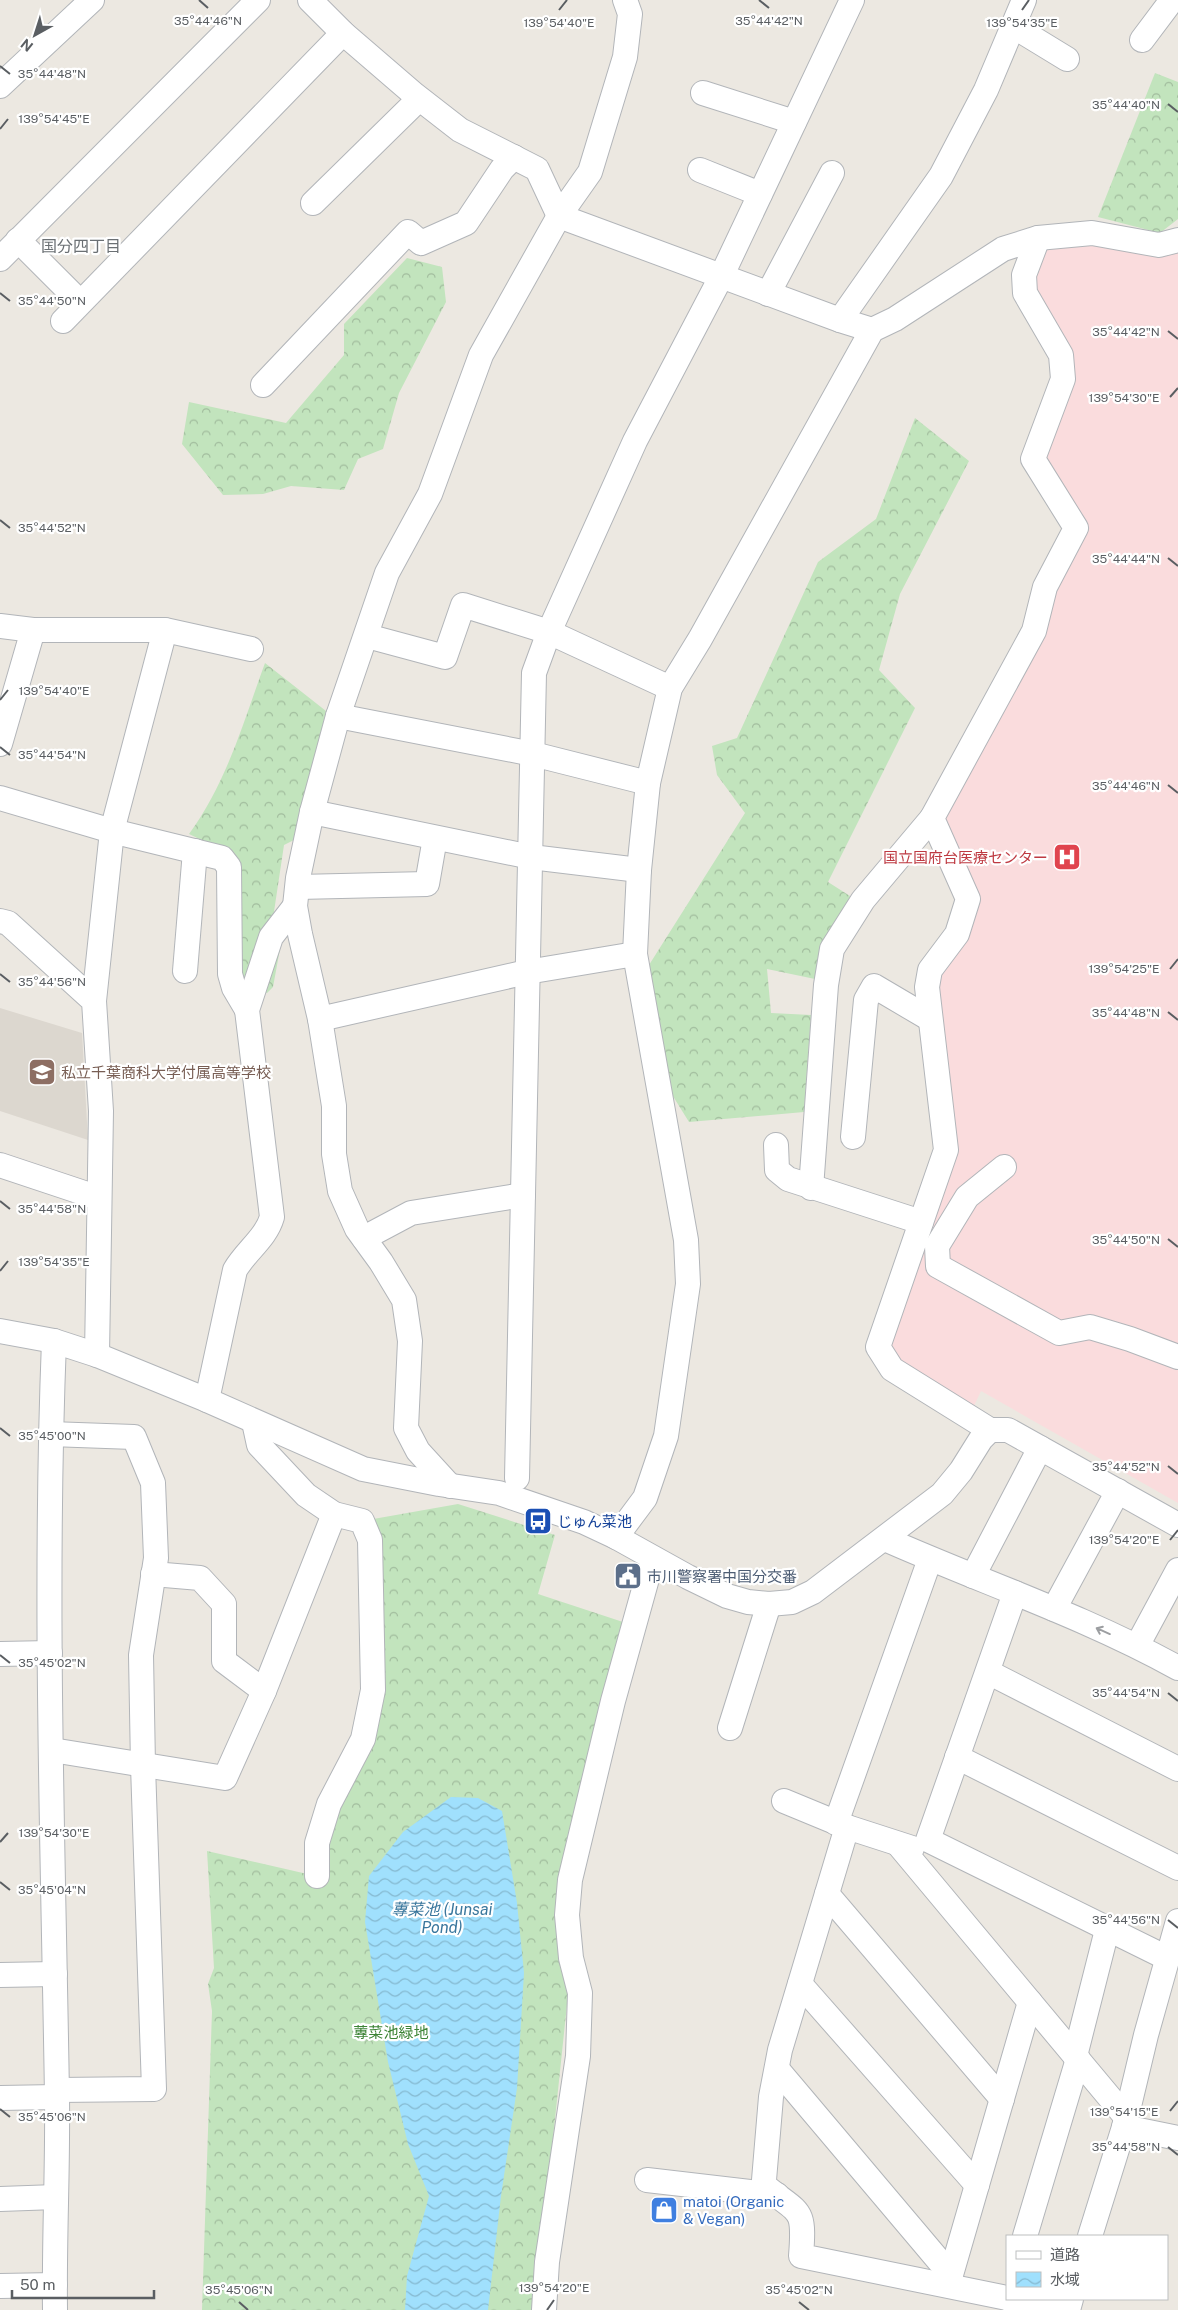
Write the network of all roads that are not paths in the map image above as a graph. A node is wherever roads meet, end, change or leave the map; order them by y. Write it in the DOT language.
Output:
graph roads {
  1 [pos="92,0"];
  2 [pos="258,0"];
  3 [pos="310,0"];
  4 [pos="625,0"];
  5 [pos="852,0"];
  6 [pos="1024,0"];
  7 [pos="1172,0"];
  8 [pos="1013,26"];
  9 [pos="343,33"];
  10 [pos="1142,40"];
  11 [pos="1068,59"];
  12 [pos="0,86"];
  13 [pos="703,93"];
  14 [pos="419,99"];
  15 [pos="794,122"];
  16 [pos="514,157"];
  17 [pos="700,170"];
  18 [pos="832,173"];
  19 [pos="760,194"];
  20 [pos="313,203"];
  21 [pos="559,216"];
  22 [pos="1038,238"];
  23 [pos="18,240"];
  24 [pos="1178,240"];
  25 [pos="0,259"];
  26 [pos="721,277"];
  27 [pos="768,294"];
  28 [pos="80,302"];
  29 [pos="840,320"];
  30 [pos="63,321"];
  31 [pos="872,330"];
  32 [pos="263,385"];
  33 [pos="0,626"];
  34 [pos="32,630"];
  35 [pos="164,630"];
  36 [pos="549,632"];
  37 [pos="367,636"];
  38 [pos="251,649"];
  39 [pos="670,688"];
  40 [pos="338,716"];
  41 [pos="0,744"];
  42 [pos="533,754"];
  43 [pos="648,783"];
  44 [pos="0,798"];
  45 [pos="312,812"];
  46 [pos="932,818"];
  47 [pos="112,830"];
  48 [pos="435,838"];
  49 [pos="195,852"];
  50 [pos="531,857"];
  51 [pos="639,870"];
  52 [pos="296,896"];
  53 [pos="0,921"];
  54 [pos="635,954"];
  55 [pos="185,971"];
  56 [pos="527,972"];
  57 [pos="94,1001"];
  58 [pos="247,1010"];
  59 [pos="320,1019"];
  60 [pos="930,1019"];
  61 [pos="853,1138"];
  62 [pos="776,1144"];
  63 [pos="0,1165"];
  64 [pos="1004,1168"];
  65 [pos="811,1188"];
  66 [pos="523,1196"];
  67 [pos="99,1198"];
  68 [pos="921,1222"];
  69 [pos="364,1238"];
  70 [pos="0,1319"];
  71 [pos="0,1331"];
  72 [pos="54,1341"];
  73 [pos="97,1355"];
  74 [pos="1178,1357"];
  75 [pos="207,1400"];
  76 [pos="254,1422"];
  77 [pos="990,1430"];
  78 [pos="50,1434"];
  79 [pos="1040,1448"];
  80 [pos="517,1478"];
  81 [pos="450,1486"];
  82 [pos="1118,1491"];
  83 [pos="334,1514"];
  84 [pos="1178,1525"];
  85 [pos="616,1537"];
  86 [pos="884,1539"];
  87 [pos="654,1559"];
  88 [pos="930,1559"];
  89 [pos="1178,1570"];
  90 [pos="153,1574"];
  91 [pos="973,1576"];
  92 [pos="1015,1593"];
  93 [pos="769,1604"];
  94 [pos="1054,1609"];
  95 [pos="1137,1646"];
  96 [pos="50,1653"];
  97 [pos="0,1654"];
  98 [pos="1178,1668"];
  99 [pos="988,1672"];
  100 [pos="264,1691"];
  101 [pos="730,1728"];
  102 [pos="52,1750"];
  103 [pos="957,1757"];
  104 [pos="143,1766"];
  105 [pos="1178,1769"];
  106 [pos="784,1801"];
  107 [pos="841,1825"];
  108 [pos="929,1841"];
  109 [pos="898,1844"];
  110 [pos="1178,1868"];
  111 [pos="317,1876"];
  112 [pos="827,1894"];
  113 [pos="1178,1921"];
  114 [pos="1107,1930"];
  115 [pos="1167,1958"];
  116 [pos="55,1974"];
  117 [pos="0,1975"];
  118 [pos="800,1984"];
  119 [pos="1030,2002"];
  120 [pos="1076,2058"];
  121 [pos="777,2069"];
  122 [pos="57,2094"];
  123 [pos="0,2098"];
  124 [pos="1002,2099"];
  125 [pos="1125,2122"];
  126 [pos="1178,2138"];
  127 [pos="647,2180"];
  128 [pos="977,2185"];
  129 [pos="777,2196"];
  130 [pos="56,2198"];
  131 [pos="0,2199"];
  132 [pos="1025,2235"];
  133 [pos="1090,2235"];
  134 [pos="949,2280"];
  135 [pos="55,2285"];
  136 [pos="0,2286"];
  137 [pos="1006,2298"];
  138 [pos="1015,2300"];
  139 [pos="55,2310"];
  140 [pos="544,2310"];
  141 [pos="1054,2310"];
  1 -- 12 [label="street"];
  2 -- 23 [label="street"];
  3 -- 9 [label="street"];
  4 -- 21 [label="street"];
  5 -- 15 [label="street"];
  6 -- 8 [label="street"];
  7 -- 10 [label="street"];
  8 -- 11 [label="street"];
  8 -- 29 [label="street"];
  9 -- 14 [label="street"];
  9 -- 28 [label="street"];
  13 -- 15 [label="street"];
  14 -- 16 [label="street"];
  14 -- 20 [label="street"];
  15 -- 19 [label="street"];
  16 -- 21 [label="street"];
  16 -- 32 [label="street"];
  17 -- 19 [label="street"];
  18 -- 27 [label="street"];
  19 -- 26 [label="street"];
  21 -- 26 [label="street"];
  21 -- 37 [label="street"];
  22 -- 24 [label="street"];
  22 -- 31 [label="street"];
  22 -- 46 [label="street"];
  23 -- 25 [label="street"];
  23 -- 28 [label="street"];
  26 -- 27 [label="street"];
  26 -- 36 [label="street"];
  27 -- 29 [label="street"];
  28 -- 30 [label="street"];
  29 -- 31 [label="street"];
  31 -- 39 [label="street"];
  33 -- 34 [label="street"];
  34 -- 35 [label="street"];
  34 -- 41 [label="street"];
  35 -- 38 [label="street"];
  35 -- 47 [label="street"];
  36 -- 37 [label="street"];
  36 -- 39 [label="street"];
  36 -- 42 [label="street"];
  37 -- 40 [label="street"];
  39 -- 43 [label="street"];
  40 -- 42 [label="street"];
  40 -- 45 [label="street"];
  42 -- 43 [label="street"];
  42 -- 50 [label="street"];
  43 -- 51 [label="street"];
  44 -- 47 [label="street"];
  45 -- 48 [label="street"];
  45 -- 52 [label="street"];
  46 -- 60 [label="street"];
  46 -- 65 [label="street"];
  47 -- 49 [label="street"];
  47 -- 57 [label="street"];
  48 -- 50 [label="street"];
  48 -- 52 [label="street"];
  49 -- 55 [label="street"];
  49 -- 58 [label="street"];
  50 -- 51 [label="street"];
  50 -- 56 [label="street"];
  51 -- 54 [label="street"];
  52 -- 58 [label="street"];
  52 -- 59 [label="street"];
  53 -- 57 [label="street"];
  54 -- 56 [label="street"];
  54 -- 85 [label="street"];
  56 -- 59 [label="street"];
  56 -- 66 [label="street"];
  57 -- 67 [label="street"];
  58 -- 75 [label="street"];
  59 -- 69 [label="street"];
  60 -- 61 [label="street"];
  60 -- 68 [label="street"];
  62 -- 65 [label="street"];
  63 -- 67 [label="street"];
  64 -- 74 [label="street"];
  65 -- 68 [label="street"];
  66 -- 69 [label="street"];
  66 -- 80 [label="street"];
  67 -- 73 [label="street"];
  68 -- 77 [label="street"];
  69 -- 81 [label="street"];
  70 -- 71 [label="street"];
  71 -- 72 [label="street"];
  72 -- 73 [label="street"];
  72 -- 78 [label="street"];
  73 -- 75 [label="street"];
  75 -- 76 [label="street"];
  76 -- 81 [label="street"];
  76 -- 83 [label="street"];
  77 -- 79 [label="street"];
  77 -- 86 [label="street"];
  78 -- 90 [label="street"];
  78 -- 96 [label="street"];
  79 -- 82 [label="street"];
  79 -- 91 [label="street"];
  81 -- 85 [label="street"];
  82 -- 84 [label="street"];
  82 -- 94 [label="street"];
  83 -- 100 [label="street"];
  83 -- 111 [label="street"];
  85 -- 87 [label="street"];
  86 -- 88 [label="street"];
  86 -- 93 [label="street"];
  87 -- 93 [label="street"];
  87 -- 140 [label="street"];
  88 -- 91 [label="street"];
  88 -- 107 [label="street"];
  89 -- 95 [label="street"];
  90 -- 100 [label="street"];
  90 -- 104 [label="street"];
  91 -- 92 [label="street"];
  92 -- 94 [label="street"];
  92 -- 99 [label="street"];
  93 -- 101 [label="street"];
  95 -- 94 [label="street, one-way"];
  95 -- 98 [label="street"];
  96 -- 97 [label="street"];
  96 -- 102 [label="street"];
  99 -- 103 [label="street"];
  99 -- 105 [label="street"];
  100 -- 104 [label="street"];
  102 -- 104 [label="street"];
  102 -- 116 [label="street"];
  103 -- 108 [label="street"];
  103 -- 110 [label="street"];
  104 -- 122 [label="street"];
  106 -- 107 [label="street"];
  107 -- 109 [label="street"];
  107 -- 112 [label="street"];
  108 -- 109 [label="street"];
  108 -- 114 [label="street"];
  109 -- 119 [label="street"];
  112 -- 118 [label="street"];
  112 -- 124 [label="street"];
  113 -- 115 [label="street"];
  114 -- 115 [label="street"];
  114 -- 120 [label="street"];
  115 -- 125 [label="street"];
  116 -- 117 [label="street"];
  116 -- 122 [label="street"];
  118 -- 121 [label="street"];
  118 -- 128 [label="street"];
  119 -- 120 [label="street"];
  119 -- 124 [label="street"];
  120 -- 125 [label="street"];
  120 -- 132 [label="street"];
  121 -- 129 [label="street"];
  121 -- 134 [label="street"];
  122 -- 123 [label="street"];
  122 -- 130 [label="street"];
  124 -- 128 [label="street"];
  125 -- 126 [label="street"];
  125 -- 133 [label="street"];
  127 -- 129 [label="street"];
  128 -- 134 [label="street"];
  129 -- 134 [label="street"];
  130 -- 131 [label="street"];
  130 -- 135 [label="street"];
  134 -- 137 [label="street"];
  135 -- 136 [label="street"];
  135 -- 139 [label="street"];
  138 -- 141 [label="street"];
}
